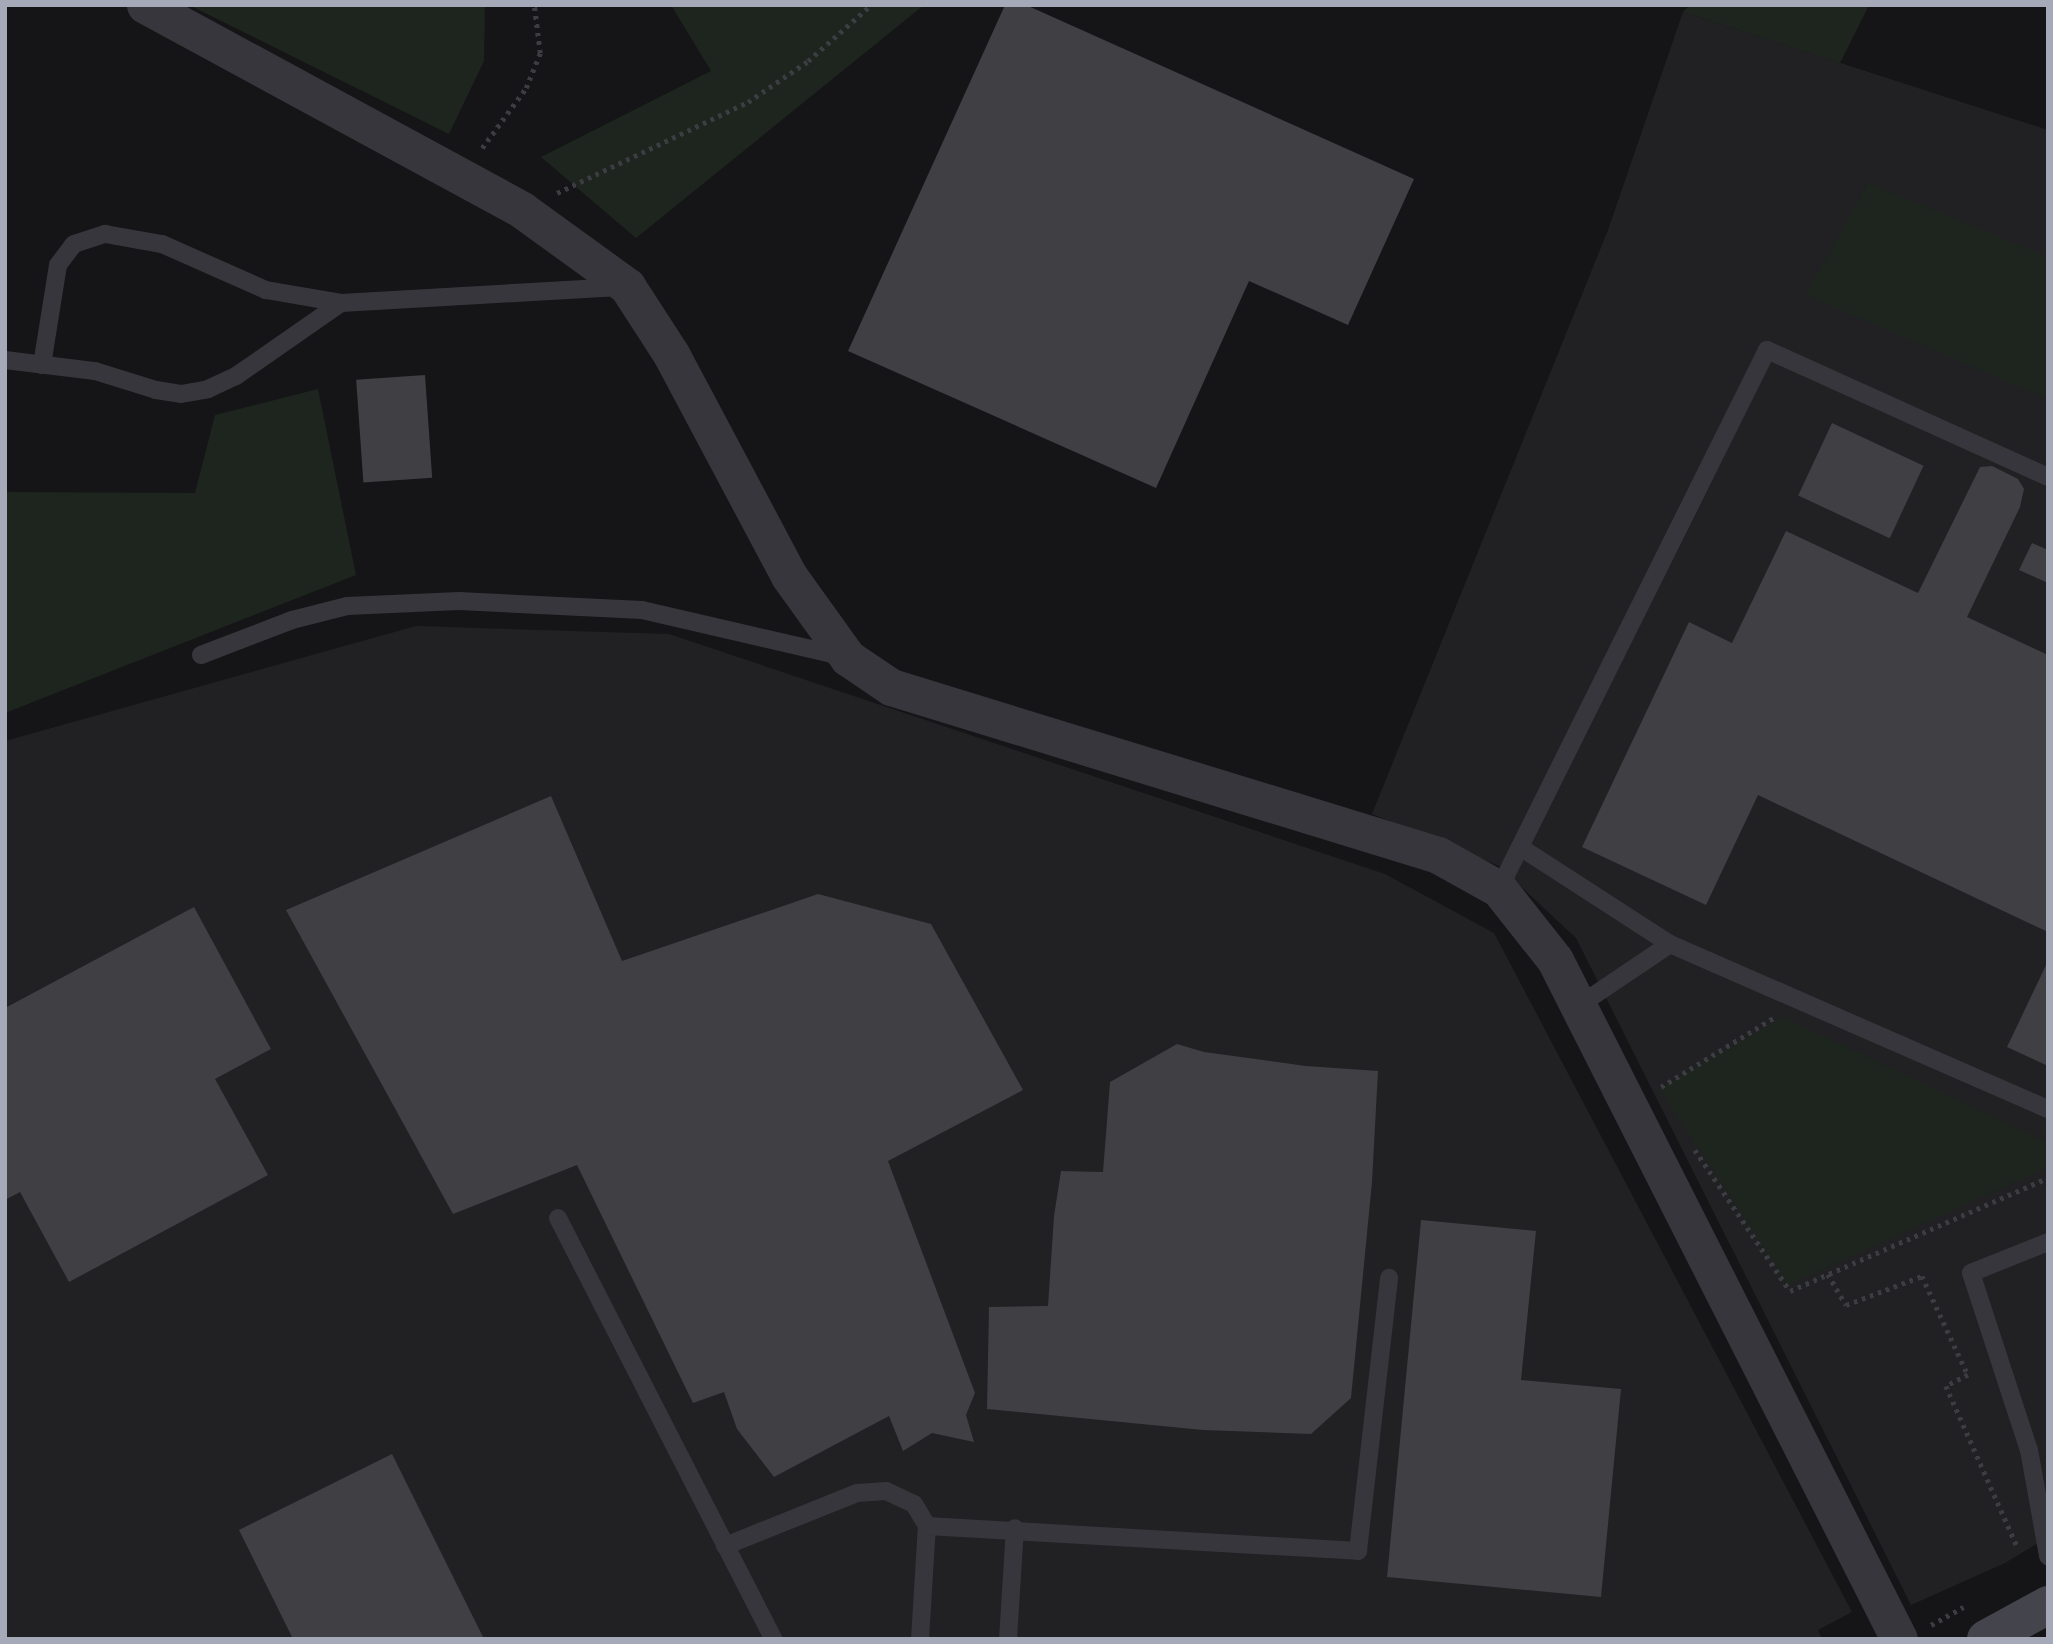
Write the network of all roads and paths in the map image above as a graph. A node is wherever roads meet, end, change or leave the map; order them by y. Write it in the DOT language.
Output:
graph roads {
  1 [pos="145,5"];
  2 [pos="534,5"];
  3 [pos="870,5"];
  4 [pos="461,177"];
  5 [pos="522,210"];
  6 [pos="626,286"];
  7 [pos="341,303"];
  8 [pos="5,360"];
  9 [pos="42,365"];
  10 [pos="2048,477"];
  11 [pos="201,655"];
  12 [pos="848,658"];
  13 [pos="1520,847"];
  14 [pos="1499,889"];
  15 [pos="1670,944"];
  16 [pos="1578,1006"];
  17 [pos="1780,1013"];
  18 [pos="1655,1091"];
  19 [pos="2048,1109"];
  20 [pos="1693,1146"];
  21 [pos="2048,1178"];
  22 [pos="558,1219"];
  23 [pos="2048,1242"];
  24 [pos="1828,1274"];
  25 [pos="1390,1278"];
  26 [pos="927,1525"];
  27 [pos="1015,1528"];
  28 [pos="725,1546"];
  29 [pos="2048,1556"];
  30 [pos="2022,1559"];
  31 [pos="2048,1605"];
  32 [pos="773,1639"];
  33 [pos="920,1639"];
  34 [pos="1008,1639"];
  35 [pos="1899,1639"];
  36 [pos="1986,1639"];
  1 -- 4 [label="street"];
  2 -- 4 [label="path"];
  3 -- 5 [label="path"];
  4 -- 5 [label="street"];
  5 -- 6 [label="street"];
  6 -- 7 [label="lane"];
  6 -- 12 [label="street"];
  7 -- 9 [label="lane"];
  7 -- 9 [label="lane"];
  8 -- 9 [label="lane"];
  10 -- 13 [label="lane"];
  11 -- 12 [label="lane"];
  12 -- 14 [label="street"];
  13 -- 14 [label="lane"];
  13 -- 15 [label="lane"];
  14 -- 16 [label="street"];
  15 -- 16 [label="lane"];
  15 -- 19 [label="lane"];
  16 -- 35 [label="street"];
  17 -- 18 [label="path"];
  20 -- 24 [label="path"];
  21 -- 24 [label="path"];
  22 -- 28 [label="lane"];
  23 -- 29 [label="lane"];
  24 -- 30 [label="path"];
  25 -- 27 [label="lane"];
  26 -- 27 [label="lane"];
  26 -- 28 [label="lane"];
  26 -- 33 [label="lane"];
  27 -- 34 [label="lane"];
  28 -- 32 [label="lane"];
  31 -- 36 [label="main road"];
}
